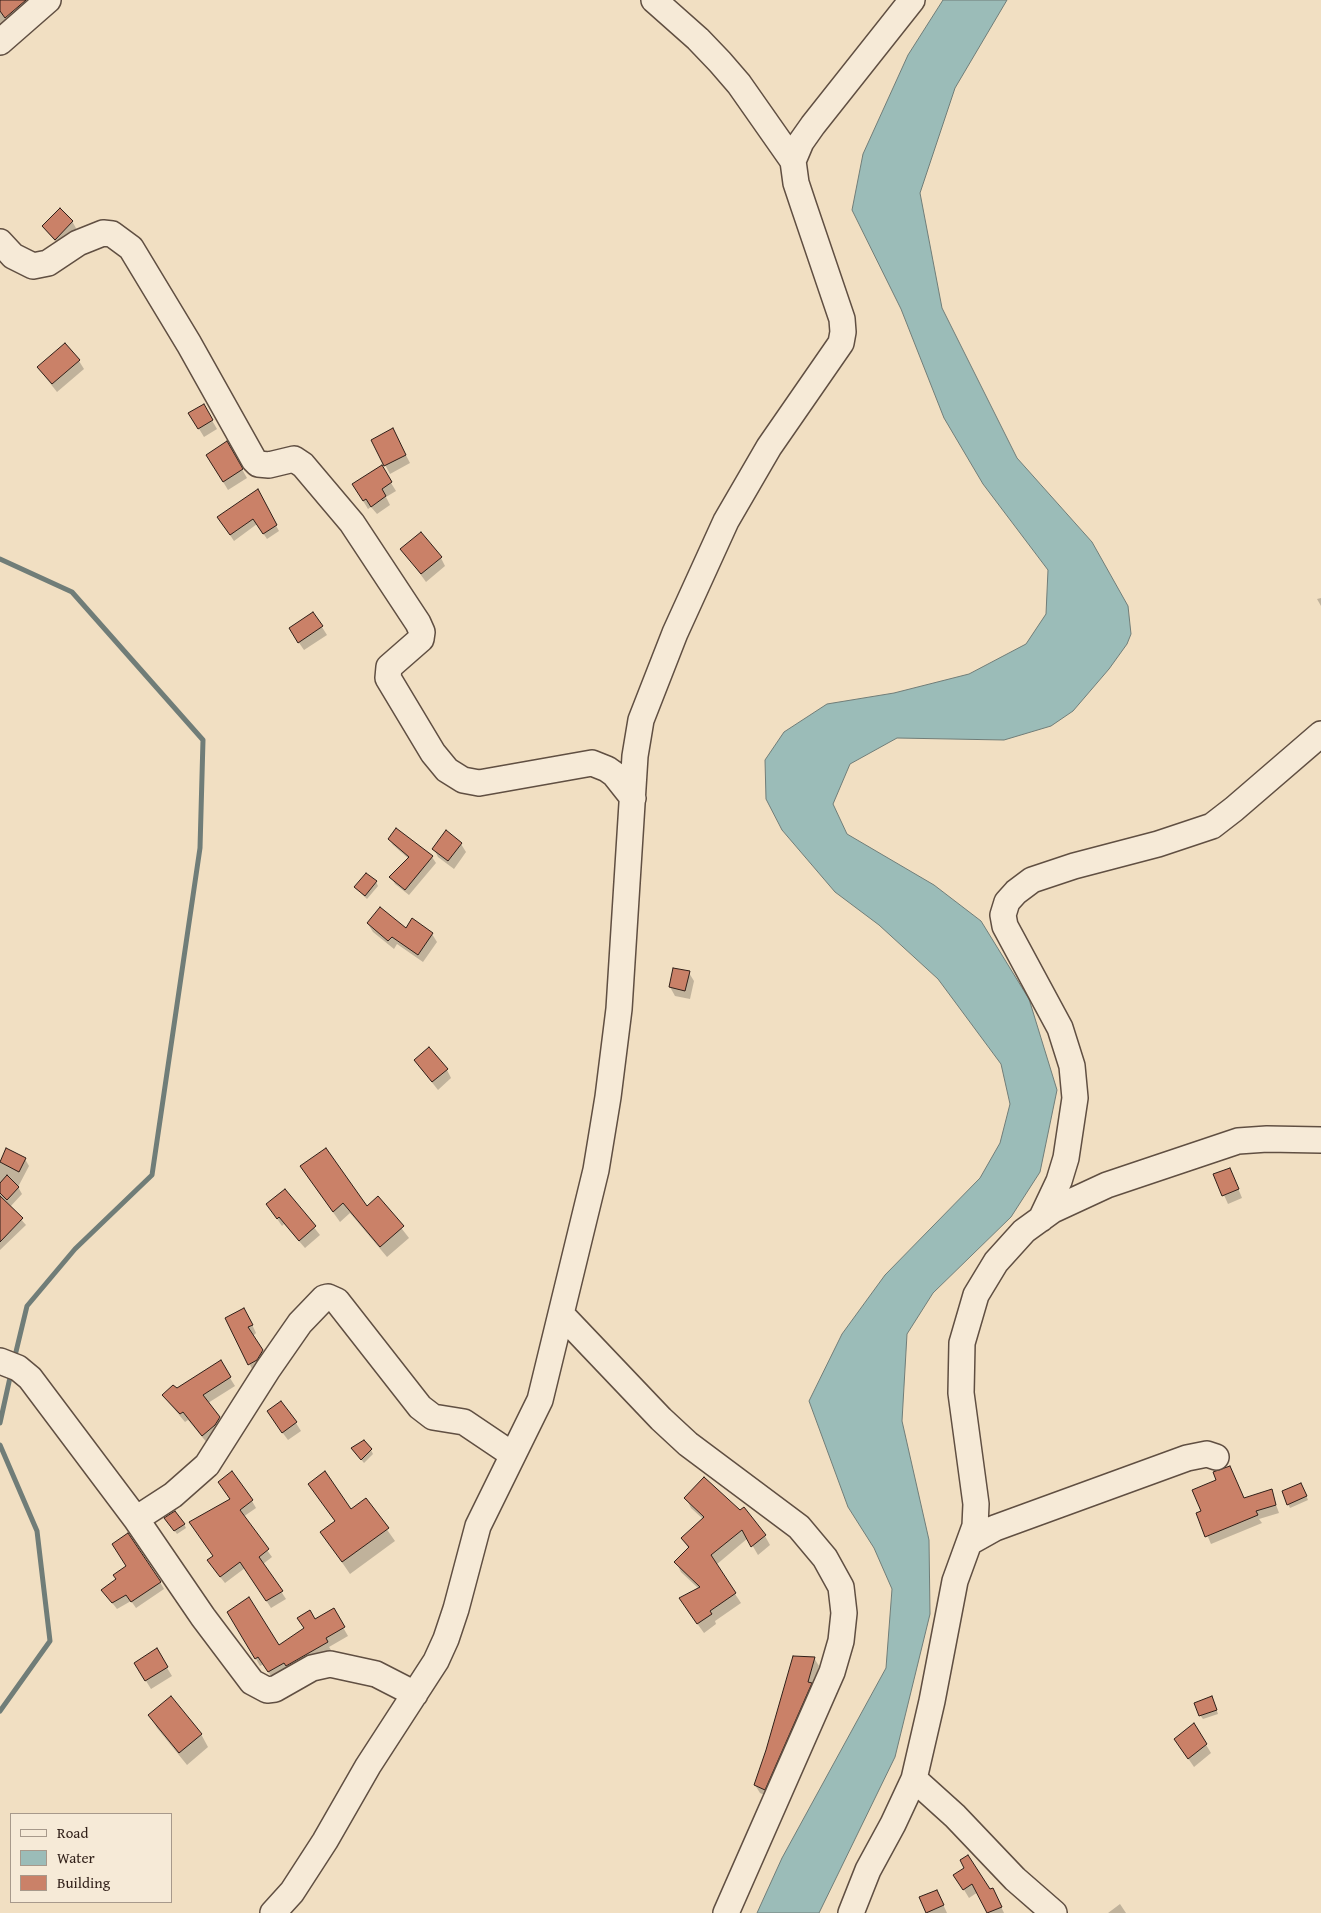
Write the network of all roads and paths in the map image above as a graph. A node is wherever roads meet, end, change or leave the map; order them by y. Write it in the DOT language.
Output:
graph roads {
  1 [pos="48,0"];
  2 [pos="654,0"];
  3 [pos="912,0"];
  4 [pos="0,42"];
  5 [pos="793,161"];
  6 [pos="0,242"];
  7 [pos="1321,734"];
  8 [pos="635,756"];
  9 [pos="592,763"];
  10 [pos="633,798"];
  11 [pos="1321,1140"];
  12 [pos="1041,1218"];
  13 [pos="562,1315"];
  14 [pos="0,1361"];
  15 [pos="513,1455"];
  16 [pos="1216,1457"];
  17 [pos="136,1519"];
  18 [pos="970,1542"];
  19 [pos="415,1694"];
  20 [pos="914,1779"];
  21 [pos="272,1913"];
  22 [pos="726,1913"];
  23 [pos="851,1913"];
  24 [pos="1054,1913"];
  1 -- 4 [label="street"];
  2 -- 5 [label="street"];
  3 -- 5 [label="street"];
  5 -- 8 [label="street"];
  6 -- 9 [label="street"];
  7 -- 12 [label="street"];
  8 -- 9 [label="street"];
  8 -- 10 [label="street"];
  9 -- 10 [label="street"];
  10 -- 13 [label="street"];
  11 -- 12 [label="street"];
  12 -- 18 [label="street"];
  13 -- 15 [label="street"];
  13 -- 22 [label="street"];
  14 -- 17 [label="street"];
  15 -- 17 [label="street"];
  15 -- 19 [label="street"];
  16 -- 18 [label="street"];
  17 -- 19 [label="street"];
  18 -- 20 [label="street"];
  19 -- 21 [label="street"];
  20 -- 23 [label="street"];
  20 -- 24 [label="street"];
}
